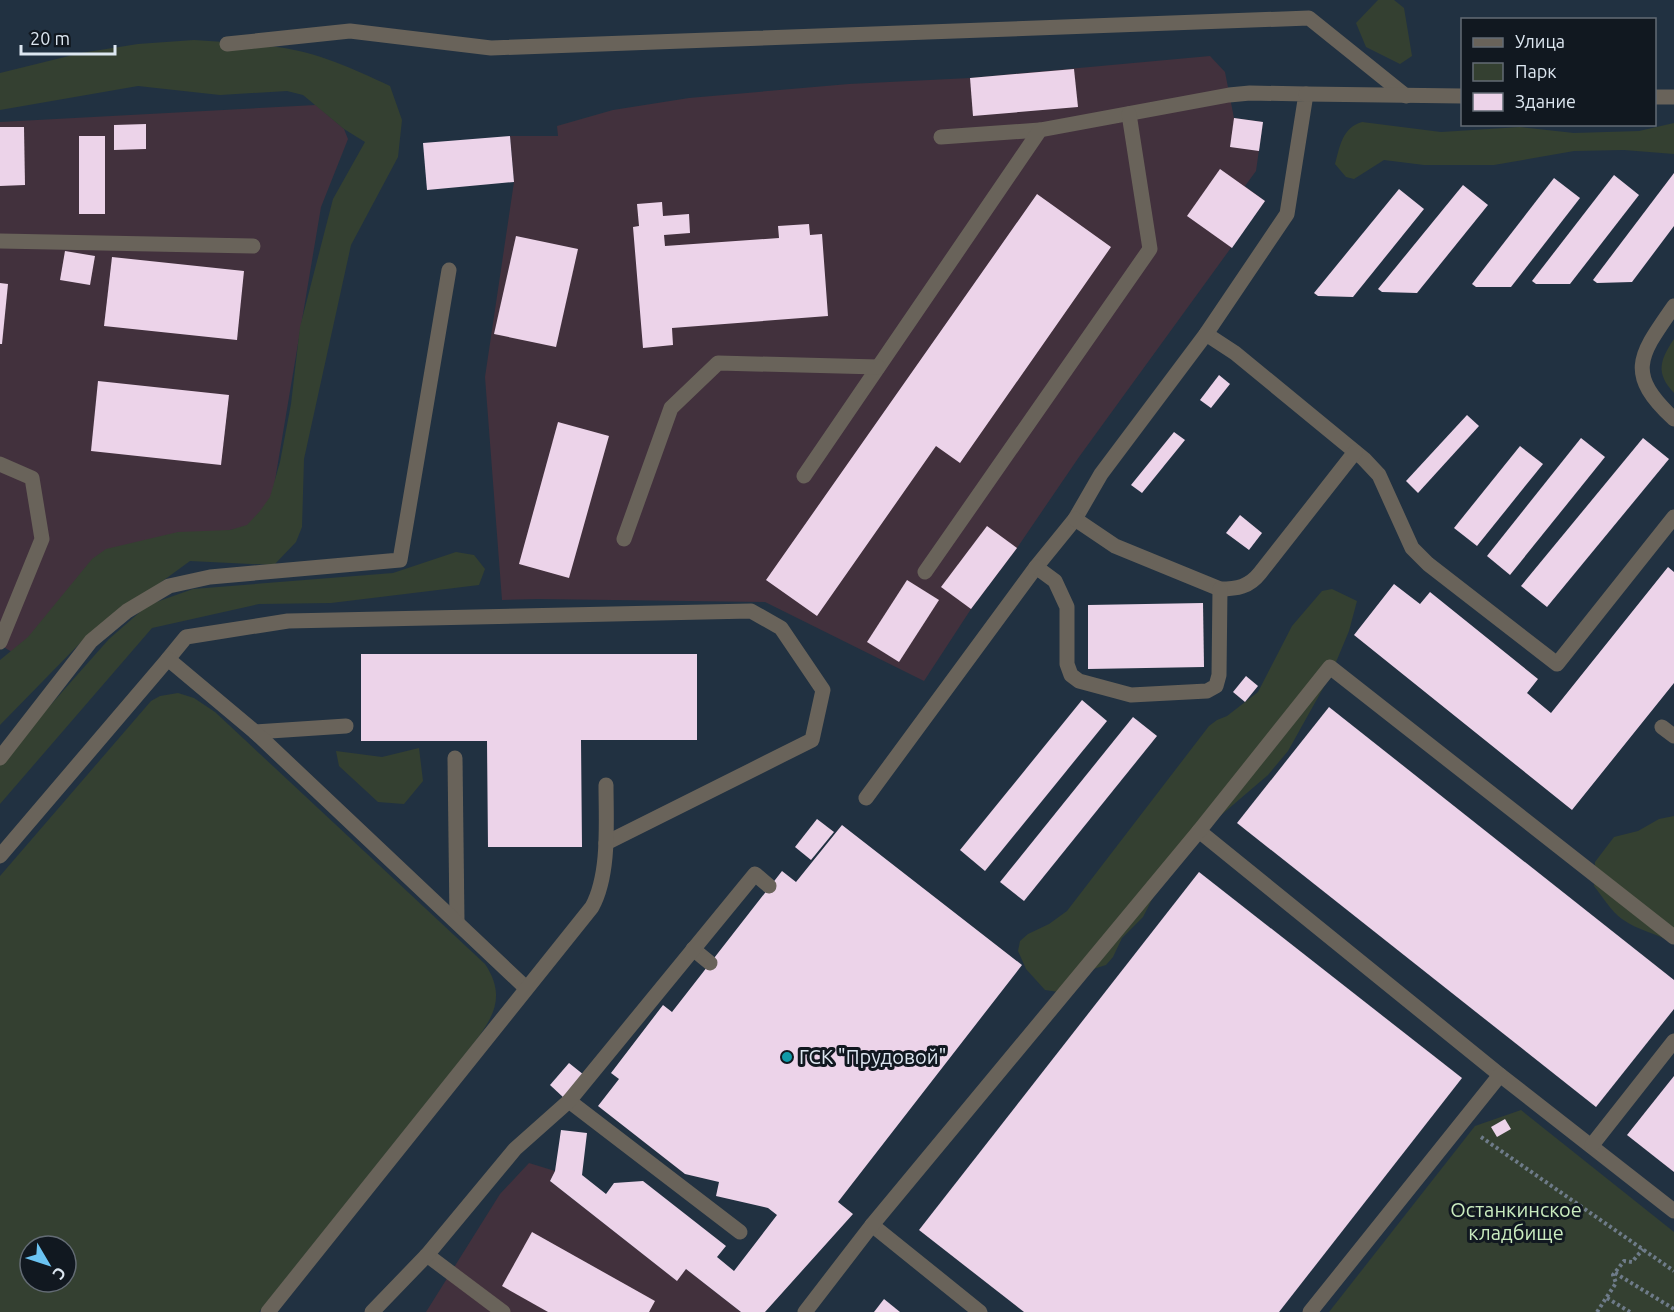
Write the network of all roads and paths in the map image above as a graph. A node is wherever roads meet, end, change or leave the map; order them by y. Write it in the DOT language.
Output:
graph roads {
  1 [pos="227,44"];
  2 [pos="1306,94"];
  3 [pos="1406,96"];
  4 [pos="1461,96"];
  5 [pos="1656,97"];
  6 [pos="1674,97"];
  7 [pos="1129,114"];
  8 [pos="1040,130"];
  9 [pos="941,136"];
  10 [pos="0,241"];
  11 [pos="253,246"];
  12 [pos="449,270"];
  13 [pos="1674,306"];
  14 [pos="1206,334"];
  15 [pos="878,367"];
  16 [pos="1674,419"];
  17 [pos="1355,452"];
  18 [pos="0,464"];
  19 [pos="804,476"];
  20 [pos="1674,517"];
  21 [pos="1075,519"];
  22 [pos="624,538"];
  23 [pos="1036,567"];
  24 [pos="925,572"];
  25 [pos="1220,589"];
  26 [pos="0,642"];
  27 [pos="168,659"];
  28 [pos="346,726"];
  29 [pos="255,732"];
  30 [pos="0,758"];
  31 [pos="455,758"];
  32 [pos="606,785"];
  33 [pos="866,798"];
  34 [pos="1200,831"];
  35 [pos="606,843"];
  36 [pos="0,856"];
  37 [pos="769,886"];
  38 [pos="457,921"];
  39 [pos="1674,937"];
  40 [pos="693,949"];
  41 [pos="710,963"];
  42 [pos="526,988"];
  43 [pos="1674,1041"];
  44 [pos="1500,1076"];
  45 [pos="568,1101"];
  46 [pos="1478,1134"];
  47 [pos="1592,1145"];
  48 [pos="1674,1211"];
  49 [pos="872,1225"];
  50 [pos="740,1232"];
  51 [pos="1642,1249"];
  52 [pos="427,1255"];
  53 [pos="1674,1271"];
  54 [pos="1615,1273"];
  55 [pos="1607,1298"];
  56 [pos="1674,1309"];
  57 [pos="268,1312"];
  58 [pos="372,1312"];
  59 [pos="503,1312"];
  60 [pos="805,1312"];
  61 [pos="980,1312"];
  62 [pos="1310,1312"];
  63 [pos="1597,1312"];
  64 [pos="1630,1312"];
  1 -- 3 [label="street"];
  2 -- 3 [label="street"];
  2 -- 7 [label="street"];
  2 -- 14 [label="street"];
  3 -- 4 [label="street"];
  5 -- 6 [label="street"];
  7 -- 8 [label="street"];
  7 -- 24 [label="street"];
  8 -- 9 [label="street"];
  8 -- 15 [label="street"];
  10 -- 11 [label="street"];
  12 -- 30 [label="street"];
  13 -- 16 [label="street"];
  14 -- 17 [label="street"];
  14 -- 21 [label="street"];
  15 -- 19 [label="street"];
  15 -- 22 [label="street"];
  17 -- 20 [label="street"];
  17 -- 25 [label="street"];
  18 -- 26 [label="street"];
  21 -- 23 [label="street"];
  21 -- 25 [label="street"];
  23 -- 25 [label="street"];
  23 -- 33 [label="street"];
  27 -- 29 [label="street"];
  27 -- 35 [label="street"];
  27 -- 36 [label="street"];
  28 -- 29 [label="street"];
  29 -- 38 [label="street"];
  31 -- 38 [label="street"];
  32 -- 35 [label="street"];
  34 -- 39 [label="street"];
  34 -- 44 [label="street"];
  34 -- 49 [label="street"];
  35 -- 42 [label="street"];
  37 -- 40 [label="street"];
  38 -- 42 [label="street"];
  40 -- 41 [label="street"];
  40 -- 45 [label="street"];
  42 -- 57 [label="street"];
  43 -- 47 [label="street"];
  44 -- 47 [label="street"];
  44 -- 62 [label="street"];
  45 -- 50 [label="street"];
  45 -- 52 [label="street"];
  46 -- 51 [label="path"];
  47 -- 48 [label="street"];
  49 -- 60 [label="street"];
  49 -- 61 [label="street"];
  51 -- 53 [label="path"];
  51 -- 54 [label="path"];
  52 -- 58 [label="street"];
  52 -- 59 [label="street"];
  54 -- 55 [label="path"];
  54 -- 56 [label="path"];
  55 -- 63 [label="path"];
  55 -- 64 [label="path"];
}
